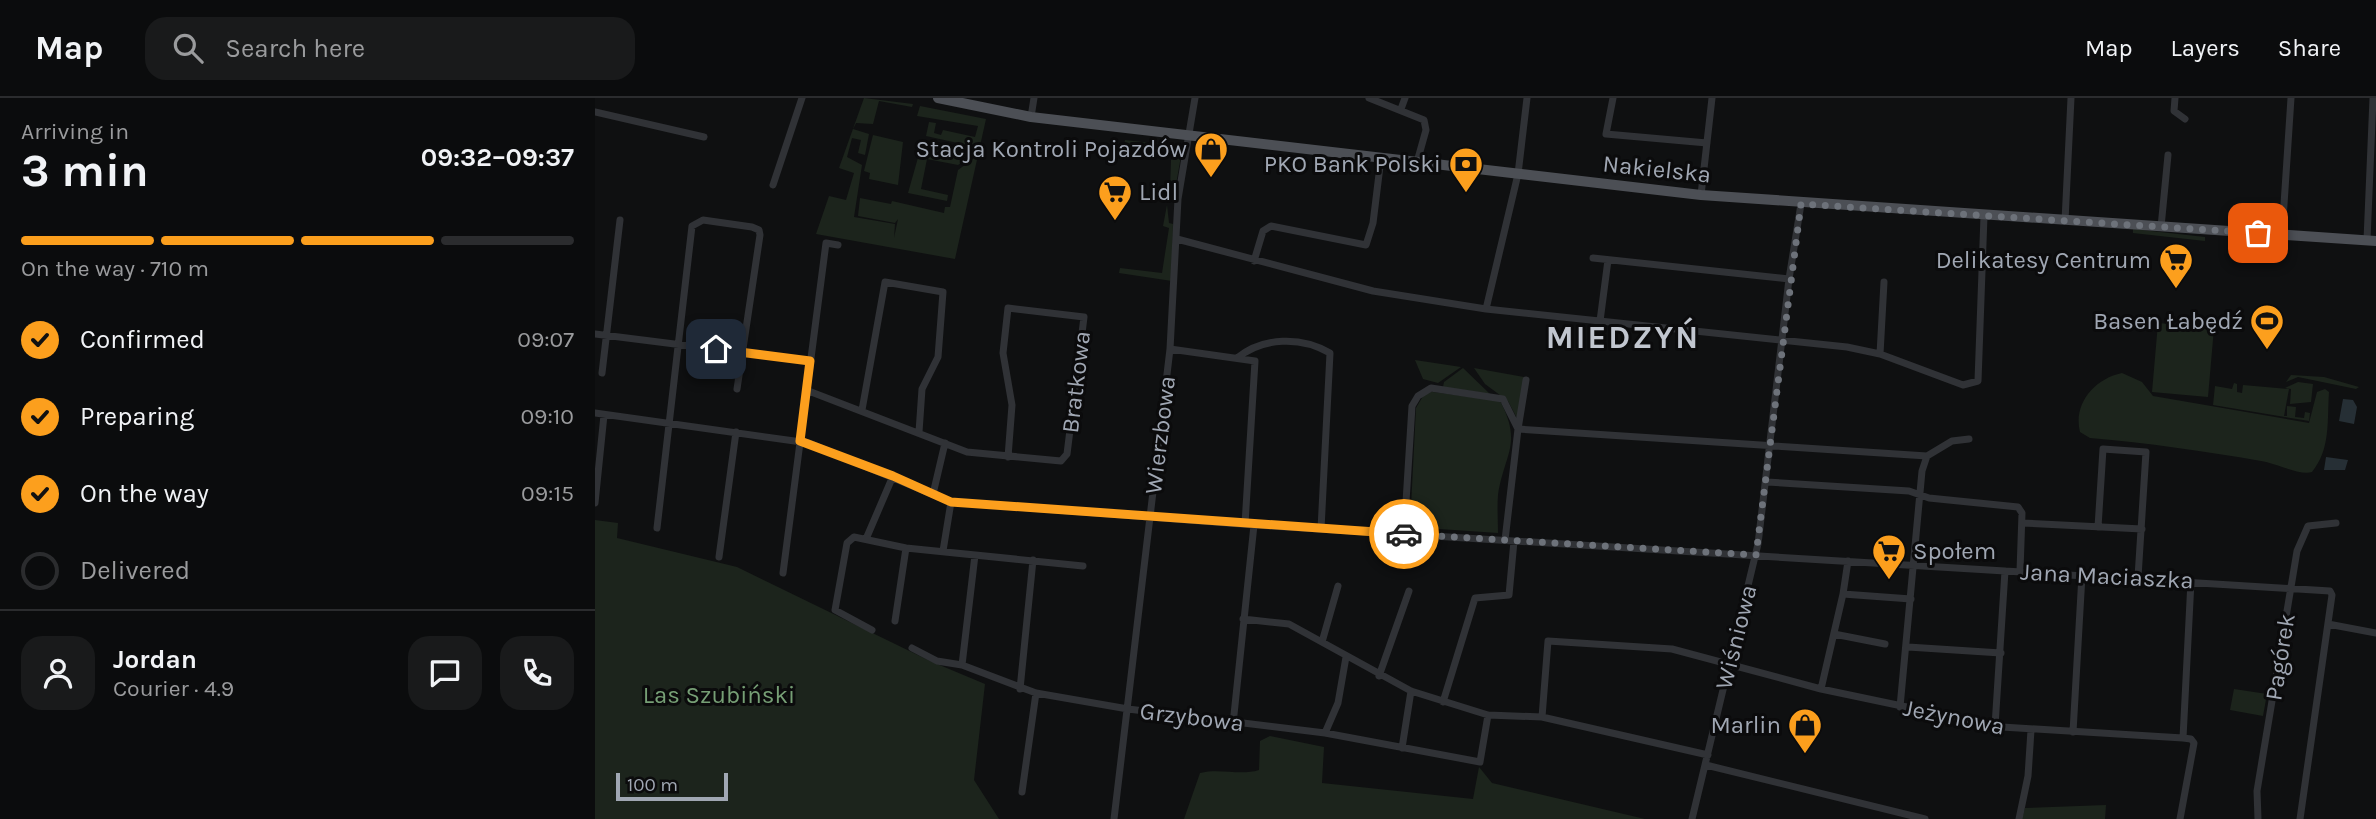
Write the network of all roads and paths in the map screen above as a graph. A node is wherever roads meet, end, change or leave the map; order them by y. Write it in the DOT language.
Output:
graph roads {
  1 [pos="802,98"];
  2 [pos="938,98"];
  3 [pos="1034,98"];
  4 [pos="1195,98"];
  5 [pos="1369,98"];
  6 [pos="1405,98"];
  7 [pos="1527,98"];
  8 [pos="1613,98"];
  9 [pos="1711,98"];
  10 [pos="2071,98"];
  11 [pos="2175,98"];
  12 [pos="2291,98"];
  13 [pos="2372,98"];
  14 [pos="1401,109"];
  15 [pos="595,112"];
  16 [pos="1031,117"];
  17 [pos="2185,119"];
  18 [pos="1190,135"];
  19 [pos="704,136"];
  20 [pos="1707,143"];
  21 [pos="2168,155"];
  22 [pos="1381,158"];
  23 [pos="2373,158"];
  24 [pos="1417,162"];
  25 [pos="1518,174"];
  26 [pos="773,185"];
  27 [pos="1701,195"];
  28 [pos="1801,204"];
  29 [pos="1984,216"];
  30 [pos="620,220"];
  31 [pos="2065,220"];
  32 [pos="2161,227"];
  33 [pos="2282,235"];
  34 [pos="1177,239"];
  35 [pos="2371,241"];
  36 [pos="838,246"];
  37 [pos="1593,258"];
  38 [pos="1608,260"];
  39 [pos="1254,261"];
  40 [pos="1789,279"];
  41 [pos="1884,282"];
  42 [pos="1486,309"];
  43 [pos="1600,321"];
  44 [pos="595,334"];
  45 [pos="606,336"];
  46 [pos="1783,341"];
  47 [pos="677,345"];
  48 [pos="1258,345"];
  49 [pos="1170,349"];
  50 [pos="742,353"];
  51 [pos="1880,354"];
  52 [pos="1237,358"];
  53 [pos="1255,360"];
  54 [pos="810,361"];
  55 [pos="602,373"];
  56 [pos="1526,380"];
  57 [pos="737,389"];
  58 [pos="806,390"];
  59 [pos="862,410"];
  60 [pos="595,413"];
  61 [pos="604,415"];
  62 [pos="668,424"];
  63 [pos="1518,429"];
  64 [pos="736,432"];
  65 [pos="919,432"];
  66 [pos="1969,439"];
  67 [pos="800,441"];
  68 [pos="945,443"];
  69 [pos="1772,445"];
  70 [pos="1927,456"];
  71 [pos="1008,457"];
  72 [pos="893,476"];
  73 [pos="1767,482"];
  74 [pos="933,494"];
  75 [pos="1919,494"];
  76 [pos="951,502"];
  77 [pos="595,503"];
  78 [pos="1150,517"];
  79 [pos="2022,523"];
  80 [pos="2336,523"];
  81 [pos="1245,524"];
  82 [pos="1254,525"];
  83 [pos="2098,527"];
  84 [pos="657,528"];
  85 [pos="1321,529"];
  86 [pos="2142,529"];
  87 [pos="1404,534"];
  88 [pos="866,539"];
  89 [pos="1505,540"];
  90 [pos="1514,541"];
  91 [pos="907,548"];
  92 [pos="943,551"];
  93 [pos="975,555"];
  94 [pos="1756,555"];
  95 [pos="719,557"];
  96 [pos="1033,560"];
  97 [pos="1848,561"];
  98 [pos="1913,565"];
  99 [pos="1083,566"];
  100 [pos="2005,571"];
  101 [pos="2020,572"];
  102 [pos="783,573"];
  103 [pos="2082,575"];
  104 [pos="2138,577"];
  105 [pos="2191,581"];
  106 [pos="1338,586"];
  107 [pos="2291,587"];
  108 [pos="1409,591"];
  109 [pos="1843,594"];
  110 [pos="1911,599"];
  111 [pos="1243,619"];
  112 [pos="895,621"];
  113 [pos="2328,624"];
  114 [pos="872,630"];
  115 [pos="2376,633"];
  116 [pos="1833,634"];
  117 [pos="1322,642"];
  118 [pos="1885,644"];
  119 [pos="1908,647"];
  120 [pos="912,648"];
  121 [pos="2001,653"];
  122 [pos="1346,657"];
  123 [pos="1729,663"];
  124 [pos="962,665"];
  125 [pos="1379,676"];
  126 [pos="1020,689"];
  127 [pos="1821,689"];
  128 [pos="1411,691"];
  129 [pos="1036,693"];
  130 [pos="1443,702"];
  131 [pos="1900,707"];
  132 [pos="1128,709"];
  133 [pos="1488,715"];
  134 [pos="1542,716"];
  135 [pos="1233,724"];
  136 [pos="1996,726"];
  137 [pos="2031,730"];
  138 [pos="2073,732"];
  139 [pos="1325,733"];
  140 [pos="2183,738"];
  141 [pos="1402,748"];
  142 [pos="1708,755"];
  143 [pos="1706,765"];
  144 [pos="1022,792"];
  145 [pos="1114,819"];
  146 [pos="1692,819"];
  147 [pos="1924,819"];
  148 [pos="2019,819"];
  149 [pos="2180,819"];
  150 [pos="2259,819"];
  151 [pos="2300,819"];
  1 -- 26 [label="street"];
  2 -- 16 [label="main road, Nakielska"];
  3 -- 16 [label="street"];
  4 -- 18 [label="street, Wierzbowa"];
  5 -- 14 [label="street"];
  6 -- 14 [label="street"];
  7 -- 25 [label="street"];
  8 -- 20 [label="street"];
  9 -- 20 [label="street"];
  10 -- 31 [label="street"];
  11 -- 17 [label="street"];
  12 -- 33 [label="street"];
  13 -- 23 [label="street"];
  14 -- 24 [label="street"];
  15 -- 19 [label="street"];
  16 -- 18 [label="main road, Nakielska"];
  18 -- 22 [label="main road, Nakielska"];
  18 -- 34 [label="street, Wierzbowa"];
  20 -- 27 [label="street"];
  21 -- 32 [label="street"];
  22 -- 24 [label="main road, Nakielska"];
  22 -- 39 [label="street"];
  23 -- 35 [label="street"];
  24 -- 25 [label="main road, Nakielska"];
  25 -- 27 [label="main road, Nakielska"];
  25 -- 42 [label="street"];
  27 -- 28 [label="main road, Nakielska"];
  28 -- 29 [label="main road, Nakielska"];
  28 -- 40 [label="street, Wiśniowa"];
  29 -- 31 [label="main road, Nakielska"];
  29 -- 51 [label="street"];
  30 -- 45 [label="street"];
  31 -- 32 [label="main road, Nakielska"];
  32 -- 33 [label="main road, Nakielska"];
  33 -- 35 [label="main road, Nakielska"];
  34 -- 39 [label="street"];
  34 -- 49 [label="street, Wierzbowa"];
  36 -- 54 [label="street"];
  37 -- 38 [label="street"];
  38 -- 40 [label="street"];
  38 -- 43 [label="street"];
  39 -- 42 [label="street"];
  40 -- 46 [label="street, Wiśniowa"];
  41 -- 51 [label="street"];
  42 -- 43 [label="street"];
  43 -- 46 [label="street"];
  44 -- 45 [label="street"];
  45 -- 47 [label="street"];
  45 -- 55 [label="street"];
  46 -- 51 [label="street"];
  46 -- 69 [label="street, Wiśniowa"];
  47 -- 50 [label="street"];
  47 -- 50 [label="street"];
  47 -- 62 [label="street"];
  48 -- 52 [label="street"];
  48 -- 53 [label="street"];
  48 -- 85 [label="street"];
  49 -- 52 [label="street"];
  49 -- 78 [label="street, Wierzbowa"];
  50 -- 54 [label="street"];
  50 -- 57 [label="street"];
  52 -- 53 [label="street"];
  53 -- 81 [label="street"];
  54 -- 58 [label="street"];
  56 -- 63 [label="street"];
  58 -- 59 [label="street"];
  58 -- 67 [label="street"];
  59 -- 65 [label="street"];
  59 -- 65 [label="street"];
  60 -- 61 [label="street, Jana Maciaszka"];
  61 -- 62 [label="street, Jana Maciaszka"];
  61 -- 77 [label="street"];
  62 -- 64 [label="street, Jana Maciaszka"];
  62 -- 84 [label="street"];
  63 -- 69 [label="street"];
  63 -- 87 [label="street"];
  63 -- 89 [label="street"];
  64 -- 67 [label="street, Jana Maciaszka"];
  64 -- 95 [label="street"];
  65 -- 68 [label="street"];
  66 -- 70 [label="street"];
  67 -- 72 [label="street, Jana Maciaszka"];
  67 -- 102 [label="street"];
  68 -- 71 [label="street"];
  68 -- 74 [label="street"];
  69 -- 70 [label="street"];
  69 -- 73 [label="street, Wiśniowa"];
  70 -- 75 [label="street"];
  71 -- 71 [label="street, Bratkowa"];
  72 -- 74 [label="street, Jana Maciaszka"];
  72 -- 88 [label="street"];
  73 -- 75 [label="street"];
  73 -- 94 [label="street, Wiśniowa"];
  74 -- 76 [label="street, Jana Maciaszka"];
  75 -- 79 [label="street"];
  75 -- 98 [label="street"];
  76 -- 78 [label="street, Jana Maciaszka"];
  76 -- 92 [label="street"];
  78 -- 81 [label="street, Jana Maciaszka"];
  78 -- 132 [label="street, Wierzbowa"];
  79 -- 83 [label="street"];
  79 -- 101 [label="street"];
  80 -- 107 [label="street, Pagórek"];
  81 -- 82 [label="street, Jana Maciaszka"];
  82 -- 85 [label="street, Jana Maciaszka"];
  82 -- 111 [label="street"];
  83 -- 86 [label="street"];
  83 -- 86 [label="street"];
  85 -- 87 [label="street, Jana Maciaszka"];
  86 -- 104 [label="street"];
  87 -- 89 [label="street, Jana Maciaszka"];
  88 -- 91 [label="street"];
  88 -- 114 [label="street"];
  89 -- 90 [label="street, Jana Maciaszka"];
  90 -- 94 [label="street, Jana Maciaszka"];
  90 -- 130 [label="street"];
  91 -- 92 [label="street"];
  91 -- 112 [label="street"];
  92 -- 93 [label="street"];
  93 -- 96 [label="street"];
  93 -- 124 [label="street"];
  94 -- 97 [label="street, Jana Maciaszka"];
  94 -- 123 [label="street, Wiśniowa"];
  96 -- 99 [label="street"];
  96 -- 126 [label="street"];
  97 -- 98 [label="street, Jana Maciaszka"];
  97 -- 109 [label="street"];
  98 -- 100 [label="street, Jana Maciaszka"];
  98 -- 110 [label="street"];
  100 -- 101 [label="street, Jana Maciaszka"];
  100 -- 121 [label="street"];
  101 -- 103 [label="street, Jana Maciaszka"];
  103 -- 104 [label="street, Jana Maciaszka"];
  103 -- 138 [label="street"];
  104 -- 105 [label="street, Jana Maciaszka"];
  105 -- 107 [label="street, Jana Maciaszka"];
  105 -- 140 [label="street"];
  106 -- 117 [label="street"];
  107 -- 113 [label="street, Jana Maciaszka"];
  107 -- 150 [label="street, Pagórek"];
  108 -- 125 [label="street"];
  109 -- 110 [label="street"];
  109 -- 116 [label="street"];
  110 -- 119 [label="street"];
  111 -- 117 [label="street"];
  111 -- 135 [label="street"];
  113 -- 115 [label="street"];
  113 -- 151 [label="street"];
  116 -- 118 [label="street"];
  116 -- 127 [label="street"];
  117 -- 122 [label="street"];
  119 -- 121 [label="street"];
  119 -- 131 [label="street"];
  120 -- 124 [label="street, Grzybowa"];
  121 -- 136 [label="street"];
  122 -- 125 [label="street"];
  122 -- 139 [label="street"];
  123 -- 127 [label="street, Jeżynowa"];
  123 -- 134 [label="street, Jeżynowa"];
  123 -- 142 [label="street, Wiśniowa"];
  124 -- 126 [label="street, Grzybowa"];
  125 -- 128 [label="street"];
  126 -- 129 [label="street, Grzybowa"];
  127 -- 131 [label="street, Jeżynowa"];
  128 -- 130 [label="street"];
  128 -- 141 [label="street"];
  129 -- 132 [label="street, Grzybowa"];
  129 -- 144 [label="street"];
  130 -- 133 [label="street"];
  131 -- 136 [label="street, Jeżynowa"];
  132 -- 135 [label="street, Grzybowa"];
  132 -- 145 [label="street, Wierzbowa"];
  133 -- 134 [label="street"];
  133 -- 141 [label="street, Grzybowa"];
  134 -- 142 [label="street"];
  135 -- 139 [label="street, Grzybowa"];
  136 -- 137 [label="street, Jeżynowa"];
  137 -- 138 [label="street, Jeżynowa"];
  137 -- 148 [label="street"];
  138 -- 140 [label="street, Jeżynowa"];
  139 -- 141 [label="street, Grzybowa"];
  140 -- 149 [label="street"];
  142 -- 143 [label="street, Wiśniowa"];
  143 -- 146 [label="street, Wiśniowa"];
  143 -- 147 [label="street"];
}
